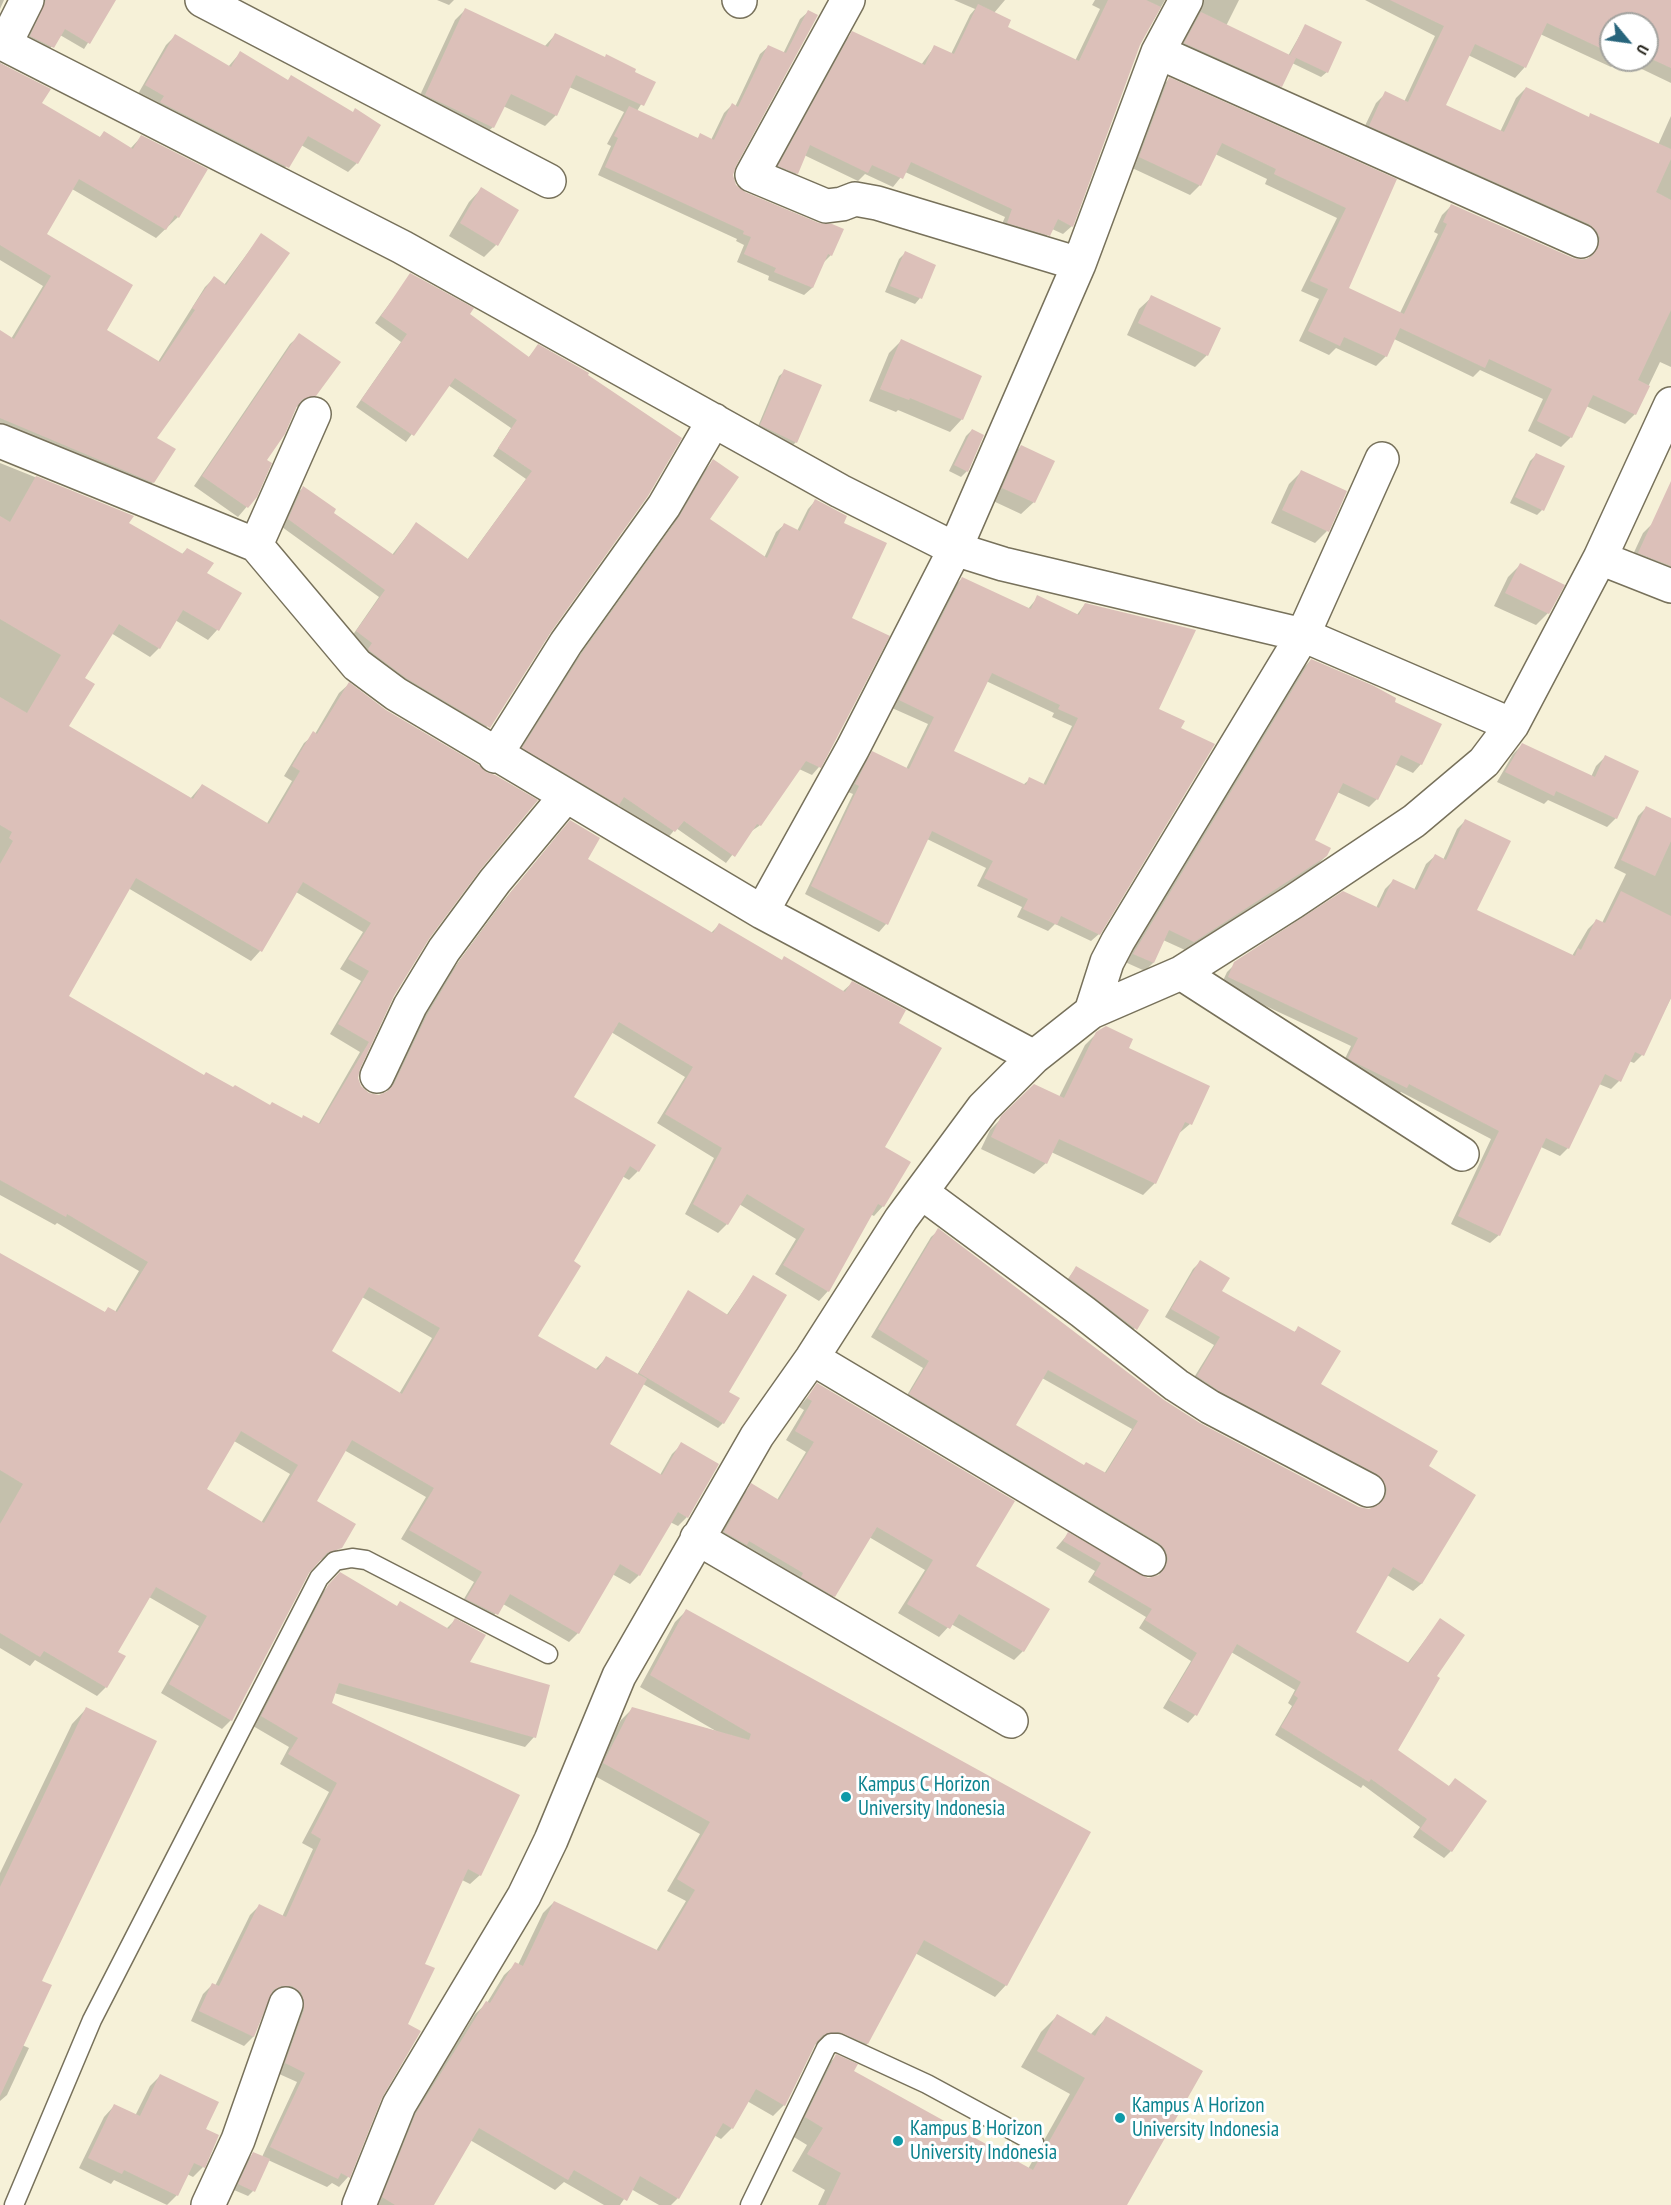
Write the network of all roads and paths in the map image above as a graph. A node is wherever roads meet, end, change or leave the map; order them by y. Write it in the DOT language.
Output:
graph roads {
  1 [pos="27,0"];
  2 [pos="202,0"];
  3 [pos="848,0"];
  4 [pos="1186,0"];
  5 [pos="3,43"];
  6 [pos="1158,52"];
  7 [pos="549,181"];
  8 [pos="1581,241"];
  9 [pos="1079,264"];
  10 [pos="1671,404"];
  11 [pos="314,414"];
  12 [pos="714,420"];
  13 [pos="2,447"];
  14 [pos="1382,459"];
  15 [pos="256,544"];
  16 [pos="955,549"];
  17 [pos="1600,558"];
  18 [pos="1671,586"];
  19 [pos="1303,635"];
  20 [pos="1512,725"];
  21 [pos="495,756"];
  22 [pos="565,797"];
  23 [pos="762,912"];
  24 [pos="1181,973"];
  25 [pos="1091,1012"];
  26 [pos="1034,1057"];
  27 [pos="377,1076"];
  28 [pos="1462,1154"];
  29 [pos="921,1192"];
  30 [pos="812,1358"];
  31 [pos="1368,1490"];
  32 [pos="697,1538"];
  33 [pos="1149,1559"];
  34 [pos="548,1654"];
  35 [pos="1011,1721"];
  36 [pos="286,2004"];
  37 [pos="1034,2142"];
  38 [pos="14,2205"];
  39 [pos="208,2205"];
  40 [pos="359,2205"];
  41 [pos="750,2205"];
  1 -- 5 [label="street"];
  2 -- 7 [label="street"];
  3 -- 9 [label="street"];
  4 -- 6 [label="street"];
  5 -- 12 [label="street"];
  6 -- 8 [label="street"];
  6 -- 9 [label="street"];
  9 -- 16 [label="street"];
  10 -- 17 [label="street"];
  11 -- 15 [label="street"];
  12 -- 16 [label="street"];
  12 -- 21 [label="street"];
  13 -- 15 [label="street"];
  14 -- 19 [label="street"];
  15 -- 21 [label="street"];
  16 -- 19 [label="street"];
  16 -- 23 [label="street"];
  17 -- 18 [label="street"];
  17 -- 20 [label="street"];
  19 -- 20 [label="street"];
  19 -- 25 [label="street"];
  20 -- 24 [label="street"];
  21 -- 22 [label="street"];
  22 -- 23 [label="street"];
  22 -- 27 [label="street"];
  23 -- 26 [label="street"];
  24 -- 25 [label="street"];
  24 -- 28 [label="street"];
  25 -- 26 [label="street"];
  26 -- 29 [label="street"];
  29 -- 30 [label="street"];
  29 -- 31 [label="street"];
  30 -- 32 [label="street"];
  30 -- 33 [label="street"];
  32 -- 35 [label="street"];
  32 -- 40 [label="street"];
  34 -- 38 [label="lane"];
  36 -- 39 [label="street"];
  37 -- 41 [label="lane"];
}
